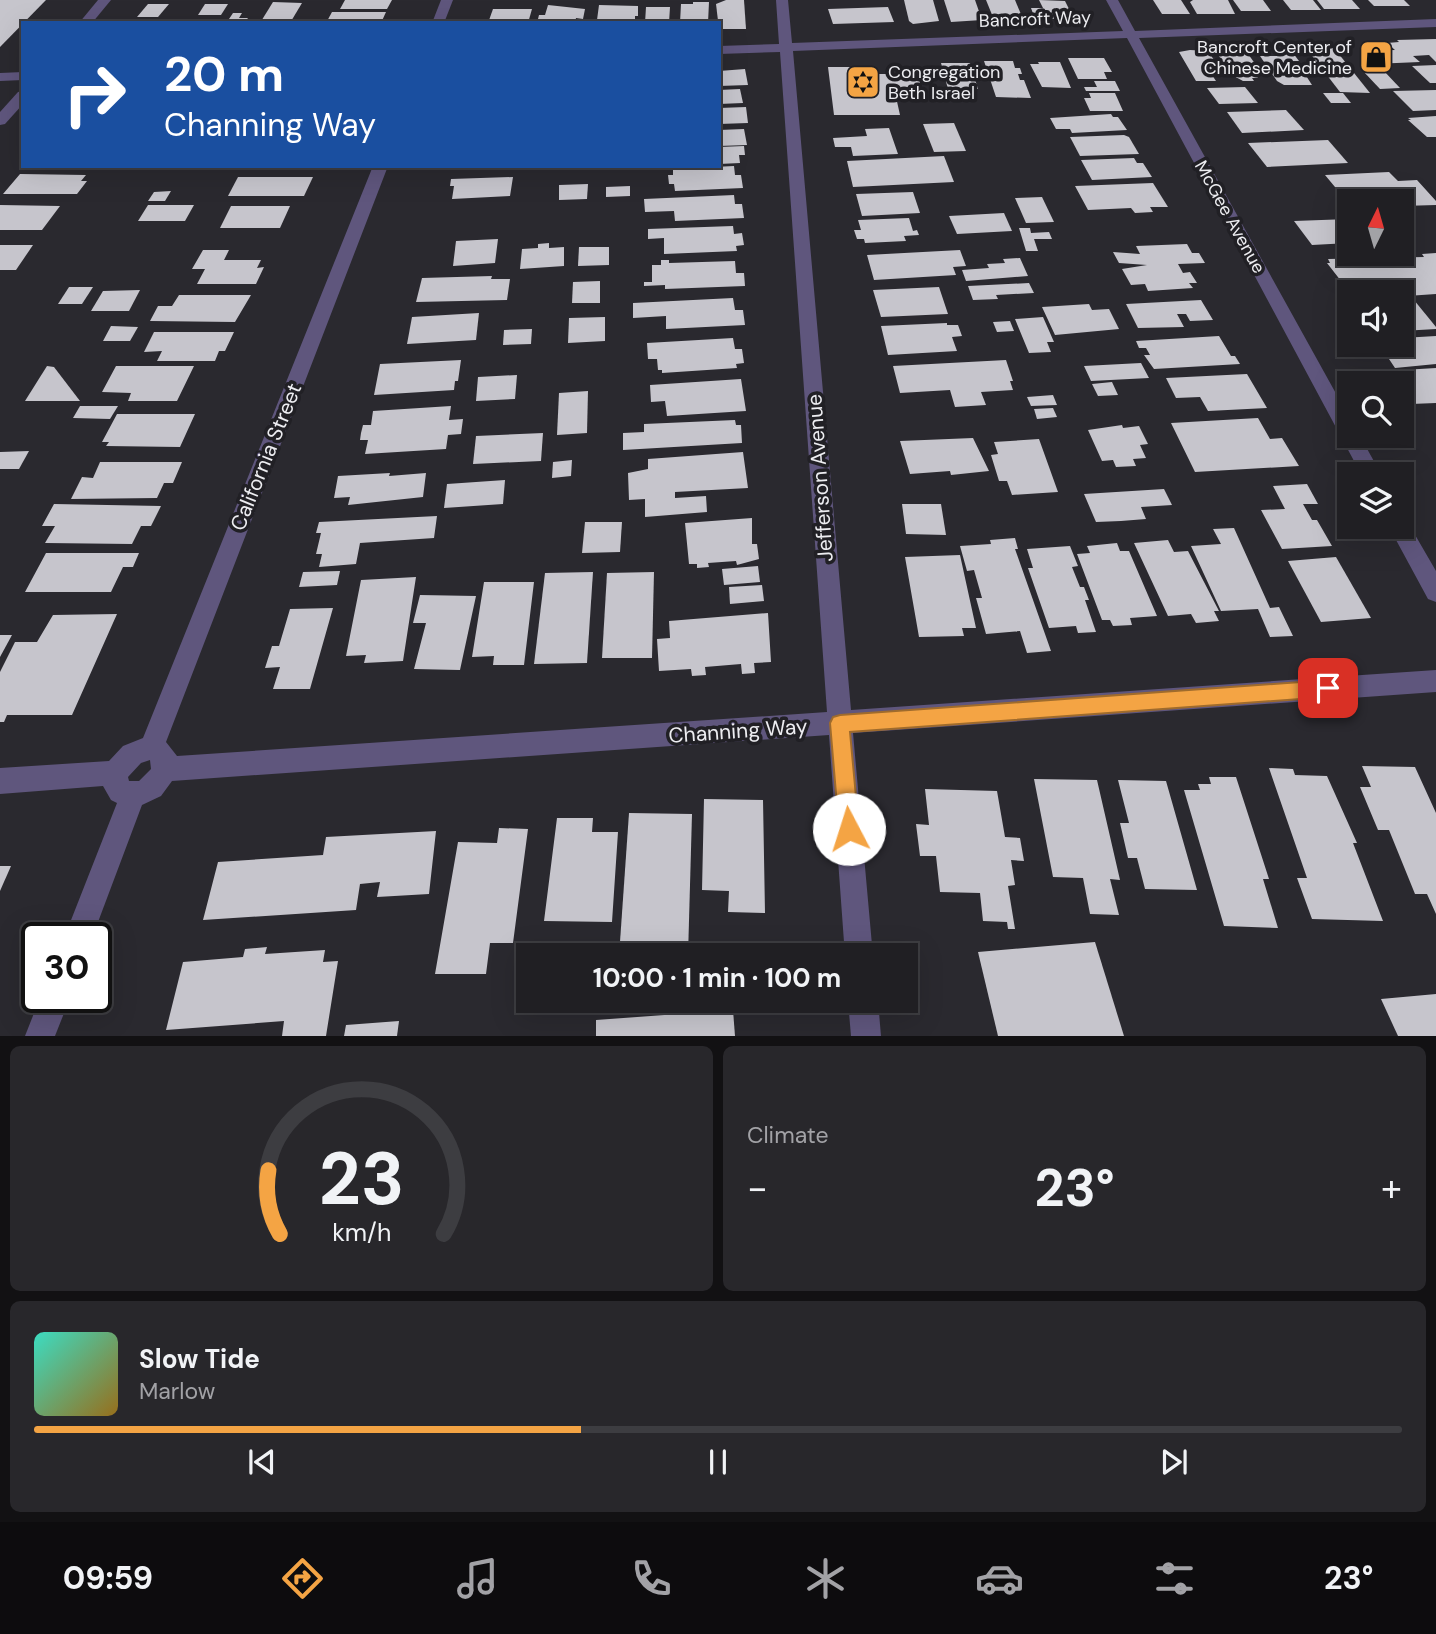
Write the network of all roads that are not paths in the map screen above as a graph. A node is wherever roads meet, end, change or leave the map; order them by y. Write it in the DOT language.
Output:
graph roads {
  1 [pos="105,0"];
  2 [pos="447,0"];
  3 [pos="782,0"];
  4 [pos="1112,0"];
  5 [pos="87,21"];
  6 [pos="439,21"];
  7 [pos="1436,23"];
  8 [pos="1131,35"];
  9 [pos="786,47"];
  10 [pos="721,50"];
  11 [pos="21,76"];
  12 [pos="0,77"];
  13 [pos="21,97"];
  14 [pos="0,121"];
  15 [pos="380,168"];
  16 [pos="1337,411"];
  17 [pos="1407,539"];
  18 [pos="1436,592"];
  19 [pos="1436,681"];
  20 [pos="840,723"];
  21 [pos="151,748"];
  22 [pos="165,769"];
  23 [pos="116,773"];
  24 [pos="0,781"];
  25 [pos="133,795"];
  26 [pos="84,922"];
  27 [pos="858,943"];
  28 [pos="49,1013"];
  29 [pos="864,1013"];
  30 [pos="40,1035"];
  31 [pos="866,1035"];
  1 -- 5 [label="street"];
  2 -- 6 [label="street"];
  3 -- 9 [label="street, Jefferson Avenue"];
  4 -- 8 [label="street, McGee Avenue"];
  7 -- 8 [label="street, Bancroft Way"];
  8 -- 9 [label="street, Bancroft Way"];
  8 -- 16 [label="street, McGee Avenue"];
  9 -- 10 [label="street, Bancroft Way"];
  9 -- 20 [label="street, Jefferson Avenue"];
  11 -- 12 [label="street"];
  13 -- 14 [label="street"];
  15 -- 21 [label="street, California Street"];
  17 -- 18 [label="street"];
  19 -- 20 [label="street, Channing Way"];
  20 -- 22 [label="street, Channing Way"];
  20 -- 27 [label="street, Jefferson Avenue"];
  21 -- 22 [label="street"];
  21 -- 23 [label="street"];
  22 -- 25 [label="street"];
  23 -- 24 [label="street"];
  23 -- 25 [label="street"];
  25 -- 26 [label="street"];
  28 -- 30 [label="street"];
  29 -- 31 [label="street"];
}
